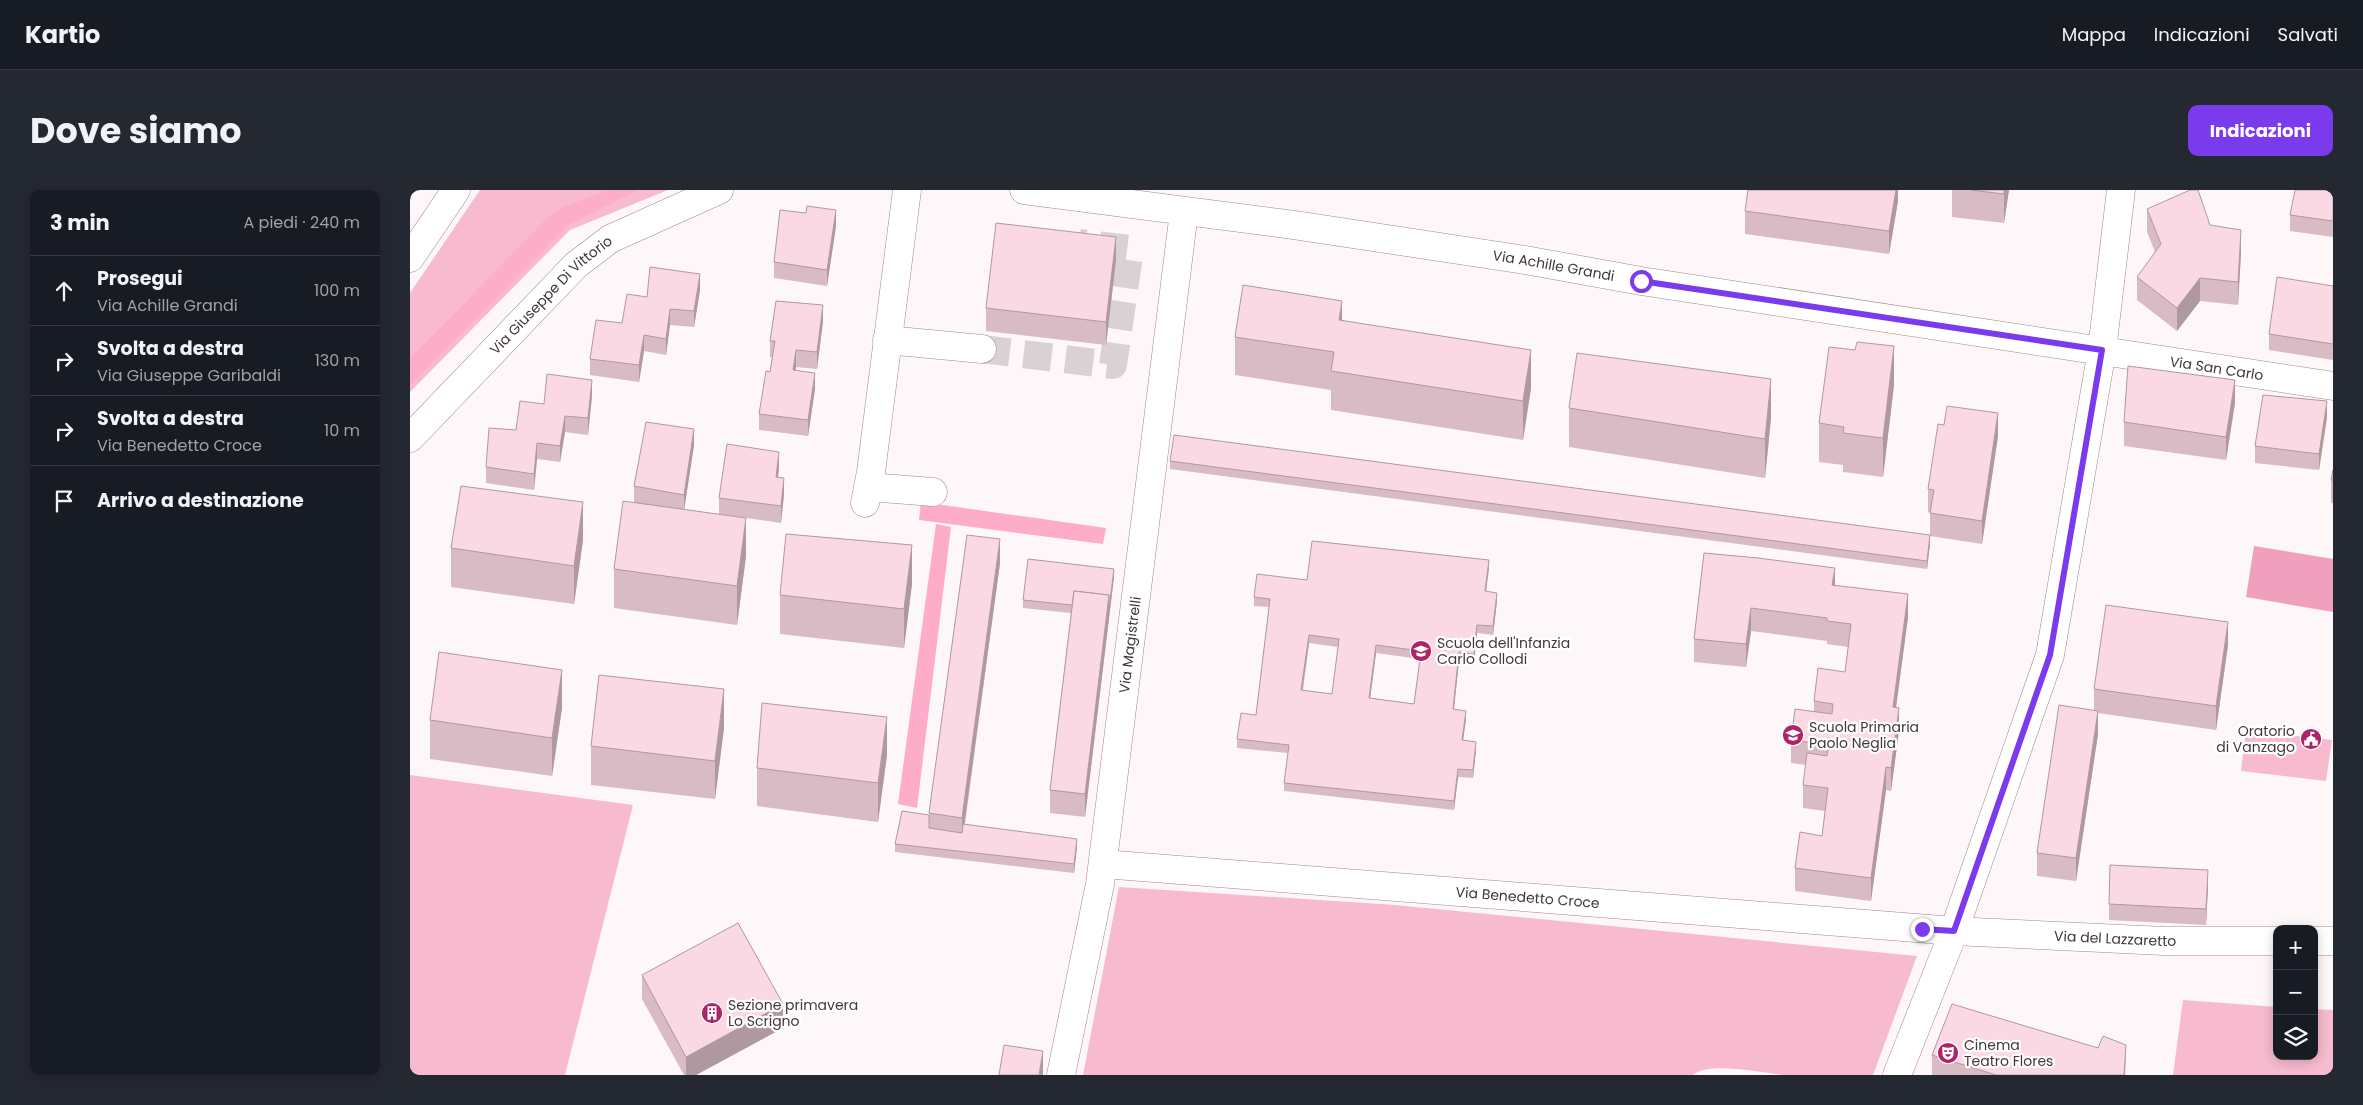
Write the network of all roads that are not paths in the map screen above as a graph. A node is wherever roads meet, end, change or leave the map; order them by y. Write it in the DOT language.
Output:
graph roads {
  1 [pos="456,190"];
  2 [pos="719,190"];
  3 [pos="907,190"];
  4 [pos="1024,190"];
  5 [pos="2121,190"];
  6 [pos="1184,212"];
  7 [pos="410,258"];
  8 [pos="887,340"];
  9 [pos="982,349"];
  10 [pos="2102,350"];
  11 [pos="2333,386"];
  12 [pos="410,438"];
  13 [pos="933,492"];
  14 [pos="1102,864"];
  15 [pos="1954,931"];
  16 [pos="2273,941"];
  17 [pos="2318,941"];
  18 [pos="2333,941"];
  19 [pos="1061,1075"];
  20 [pos="1897,1075"];
  1 -- 7 [label="street"];
  2 -- 12 [label="street, Via Giuseppe Di Vittorio"];
  3 -- 8 [label="street"];
  4 -- 6 [label="street"];
  5 -- 10 [label="street"];
  6 -- 10 [label="street, Via Achille Grandi"];
  6 -- 14 [label="street, Via Magistrelli"];
  8 -- 9 [label="street"];
  8 -- 13 [label="street"];
  10 -- 11 [label="street, Via San Carlo"];
  10 -- 15 [label="street"];
  14 -- 15 [label="street, Via Benedetto Croce"];
  14 -- 19 [label="street, Via Magistrelli"];
  15 -- 16 [label="street, Via del Lazzaretto"];
  15 -- 20 [label="street"];
  17 -- 18 [label="street"];
}
